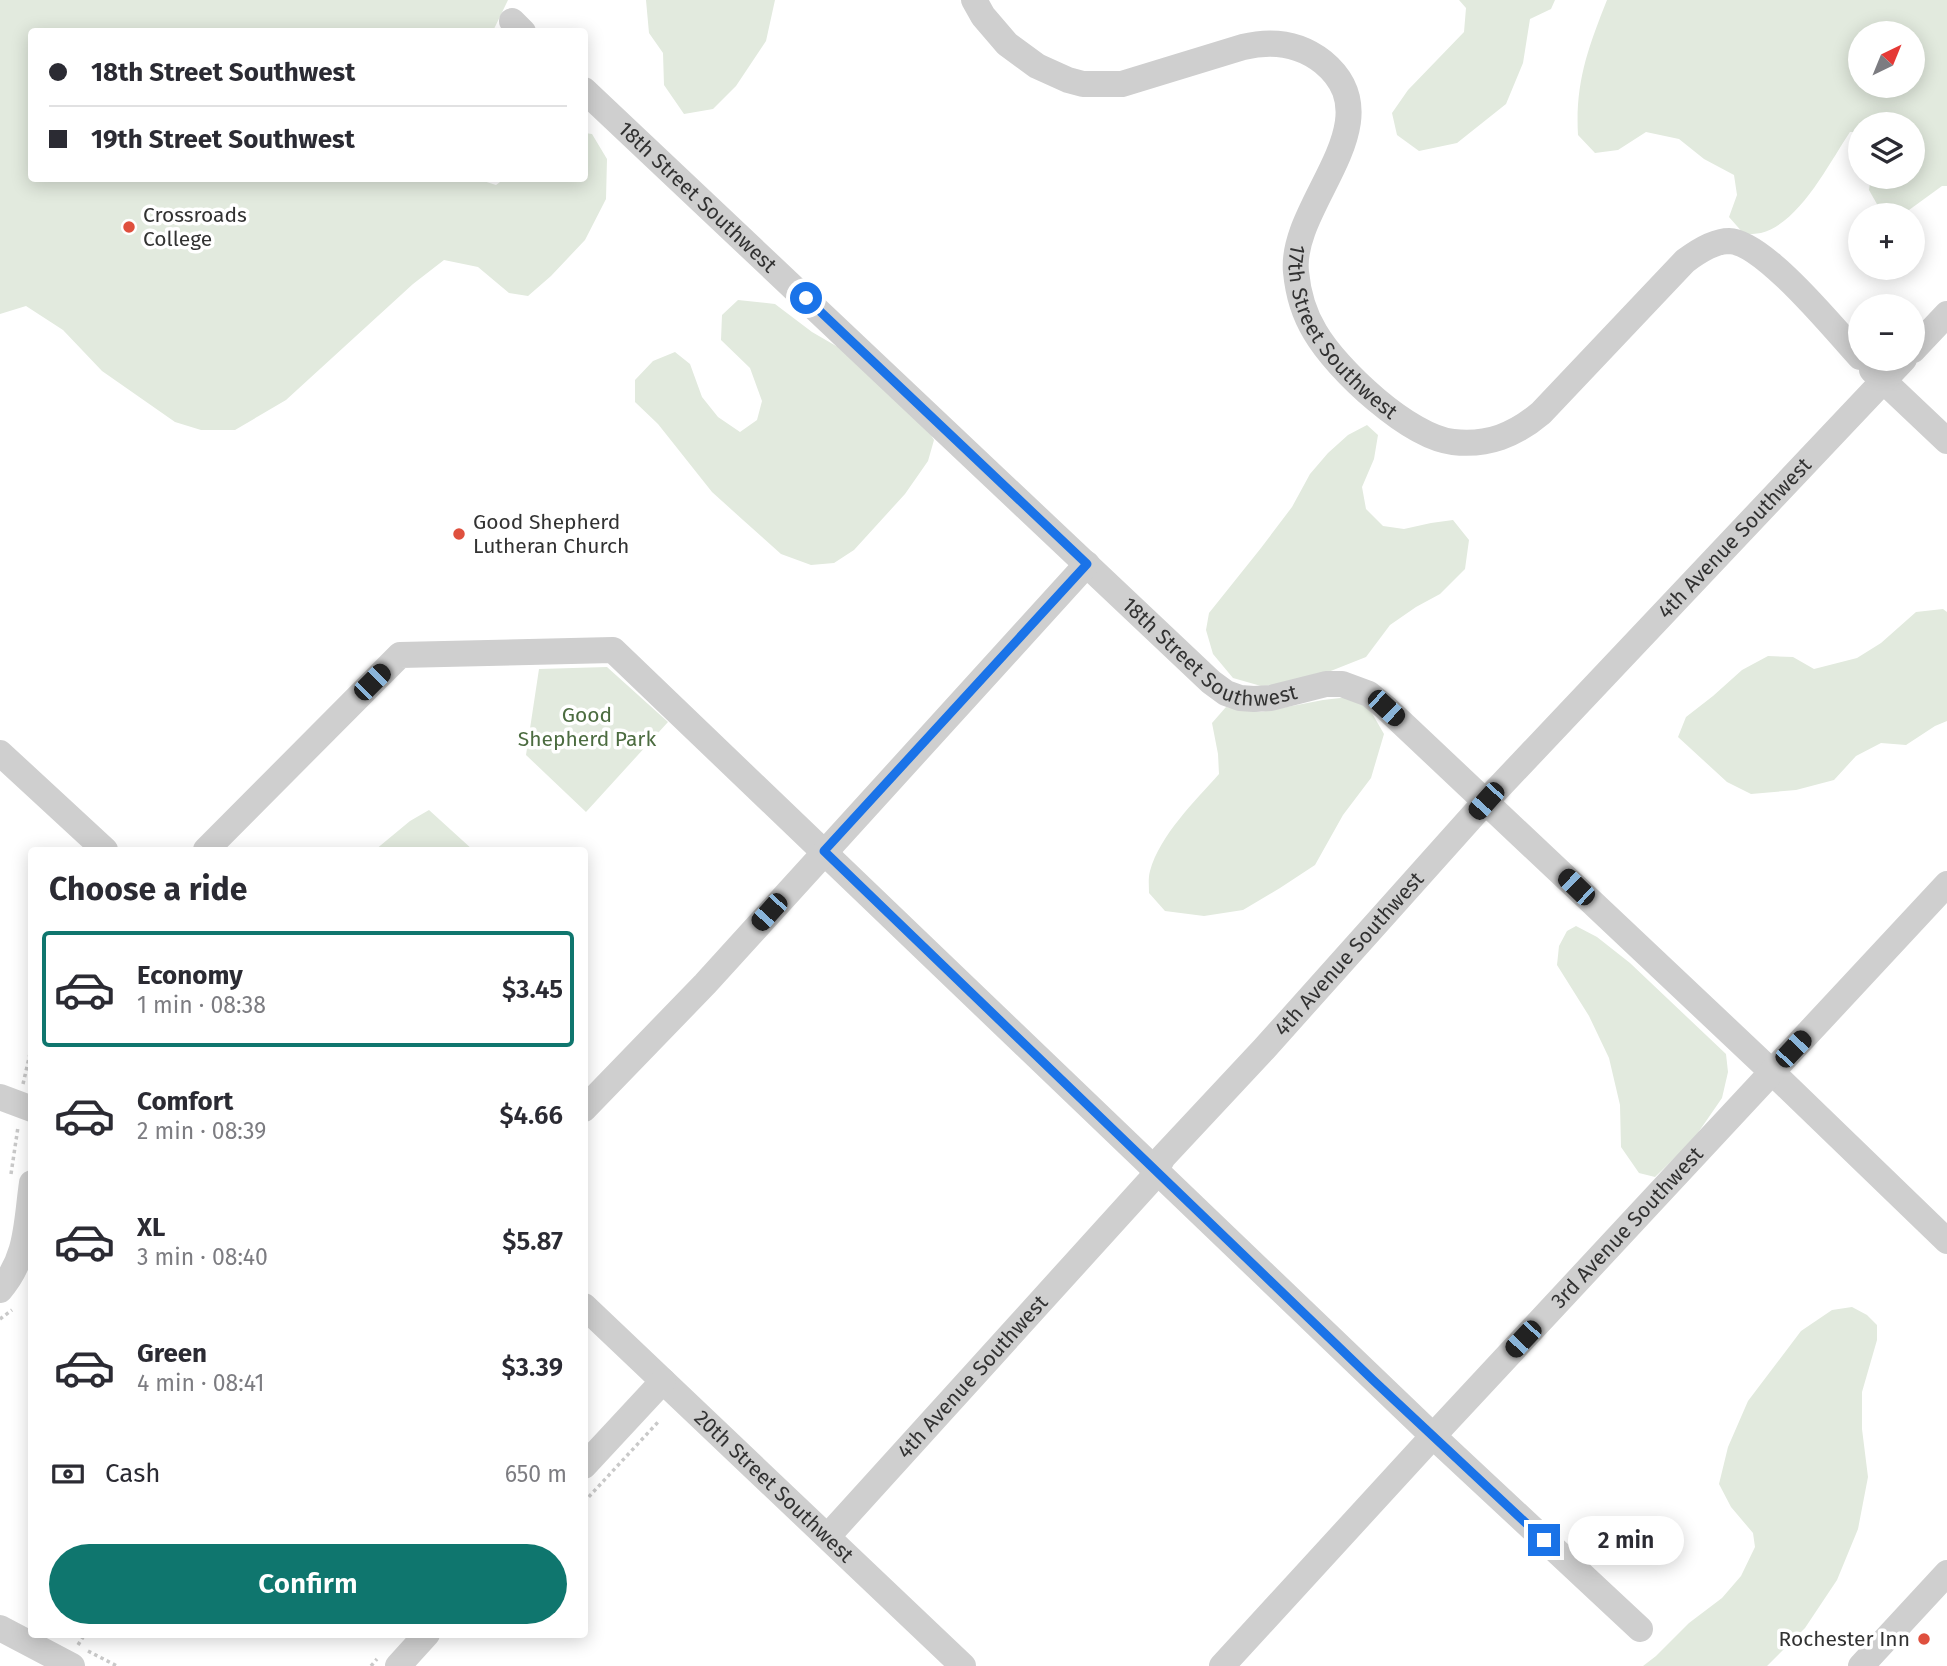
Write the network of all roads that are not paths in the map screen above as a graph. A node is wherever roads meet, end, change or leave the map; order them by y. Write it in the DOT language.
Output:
graph roads {
  1 [pos="974,0"];
  2 [pos="588,94"];
  3 [pos="1947,317"];
  4 [pos="1925,339"];
  5 [pos="1848,344"];
  6 [pos="1873,371"];
  7 [pos="1893,371"];
  8 [pos="1883,381"];
  9 [pos="1947,441"];
  10 [pos="1087,564"];
  11 [pos="0,753"];
  12 [pos="1486,801"];
  13 [pos="102,847"];
  14 [pos="209,847"];
  15 [pos="824,851"];
  16 [pos="1947,884"];
  17 [pos="1772,1072"];
  18 [pos="588,1105"];
  19 [pos="1156,1171"];
  20 [pos="28,1208"];
  21 [pos="1947,1241"];
  22 [pos="0,1290"];
  23 [pos="588,1310"];
  24 [pos="663,1381"];
  25 [pos="1433,1436"];
  26 [pos="588,1462"];
  27 [pos="828,1536"];
  28 [pos="1947,1573"];
  29 [pos="0,1628"];
  30 [pos="1640,1629"];
  31 [pos="49,1651"];
  32 [pos="72,1666"];
  33 [pos="963,1666"];
  34 [pos="1222,1666"];
  35 [pos="1861,1666"];
  1 -- 5 [label="street, 17th Street Southwest"];
  2 -- 10 [label="street, 18th Street Southwest"];
  3 -- 4 [label="street"];
  6 -- 8 [label="street, 17th Street Southwest"];
  7 -- 8 [label="street, 4th Avenue Southwest"];
  8 -- 9 [label="street, 17th Street Southwest"];
  8 -- 12 [label="street, 4th Avenue Southwest"];
  10 -- 12 [label="street, 18th Street Southwest"];
  10 -- 15 [label="street"];
  11 -- 13 [label="street"];
  12 -- 17 [label="street, 18th Street Southwest"];
  12 -- 19 [label="street, 4th Avenue Southwest"];
  14 -- 15 [label="street"];
  15 -- 18 [label="street"];
  15 -- 19 [label="street"];
  16 -- 17 [label="street, 3rd Avenue Southwest"];
  17 -- 21 [label="street, 18th Street Southwest"];
  17 -- 25 [label="street, 3rd Avenue Southwest"];
  19 -- 25 [label="street"];
  19 -- 27 [label="street, 4th Avenue Southwest"];
  20 -- 22 [label="street"];
  23 -- 24 [label="street, 20th Street Southwest"];
  24 -- 26 [label="street"];
  24 -- 27 [label="street, 20th Street Southwest"];
  25 -- 30 [label="street"];
  25 -- 34 [label="street, 3rd Avenue Southwest"];
  27 -- 33 [label="street, 20th Street Southwest"];
  28 -- 35 [label="street"];
  29 -- 31 [label="street"];
  31 -- 32 [label="street"];
}
